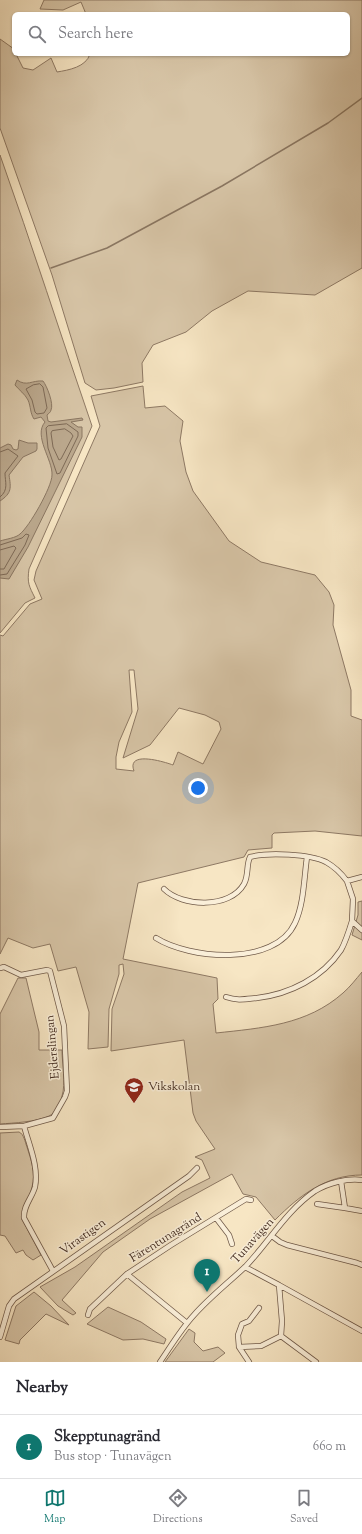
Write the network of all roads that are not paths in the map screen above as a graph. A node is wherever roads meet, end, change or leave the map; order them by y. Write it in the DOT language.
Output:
graph roads {
  1 [pos="307,857"];
  2 [pos="362,877"];
  3 [pos="347,881"];
  4 [pos="164,889"];
  5 [pos="352,921"];
  6 [pos="362,930"];
  7 [pos="156,938"];
  8 [pos="0,968"];
  9 [pos="226,997"];
  10 [pos="24,1126"];
  11 [pos="0,1127"];
  12 [pos="196,1168"];
  13 [pos="362,1180"];
  14 [pos="340,1181"];
  15 [pos="251,1200"];
  16 [pos="317,1204"];
  17 [pos="345,1208"];
  18 [pos="362,1211"];
  19 [pos="216,1218"];
  20 [pos="272,1236"];
  21 [pos="232,1244"];
  22 [pos="362,1265"];
  23 [pos="245,1267"];
  24 [pos="53,1271"];
  25 [pos="127,1274"];
  26 [pos="279,1285"];
  27 [pos="258,1308"];
  28 [pos="88,1314"];
  29 [pos="2,1320"];
  30 [pos="187,1323"];
  31 [pos="362,1331"];
  32 [pos="281,1336"];
  33 [pos="0,1337"];
  34 [pos="239,1347"];
  35 [pos="160,1362"];
  36 [pos="249,1362"];
  37 [pos="316,1362"];
  1 -- 3 [label="street"];
  1 -- 4 [label="street"];
  1 -- 7 [label="street"];
  2 -- 3 [label="street"];
  3 -- 5 [label="street"];
  5 -- 6 [label="street"];
  5 -- 9 [label="street"];
  8 -- 10 [label="street, Ejderslingan"];
  10 -- 11 [label="street"];
  10 -- 24 [label="street"];
  12 -- 24 [label="street, Virastigen"];
  13 -- 14 [label="street, Tunavägen"];
  14 -- 17 [label="street"];
  14 -- 20 [label="street, Tunavägen"];
  15 -- 19 [label="street, Färentunagränd"];
  16 -- 17 [label="street"];
  17 -- 18 [label="street"];
  19 -- 21 [label="street, Färentunagränd"];
  19 -- 25 [label="street, Färentunagränd"];
  20 -- 22 [label="street"];
  20 -- 23 [label="street, Tunavägen"];
  23 -- 26 [label="street"];
  23 -- 30 [label="street, Tunavägen"];
  24 -- 29 [label="street, Virastigen"];
  25 -- 28 [label="street, Färentunagränd"];
  25 -- 30 [label="street, Färentunagränd"];
  26 -- 31 [label="street"];
  26 -- 32 [label="street"];
  27 -- 34 [label="street"];
  29 -- 33 [label="street, Virastigen"];
  30 -- 35 [label="street, Tunavägen"];
  32 -- 34 [label="street"];
  32 -- 37 [label="street"];
  34 -- 36 [label="street"];
}
